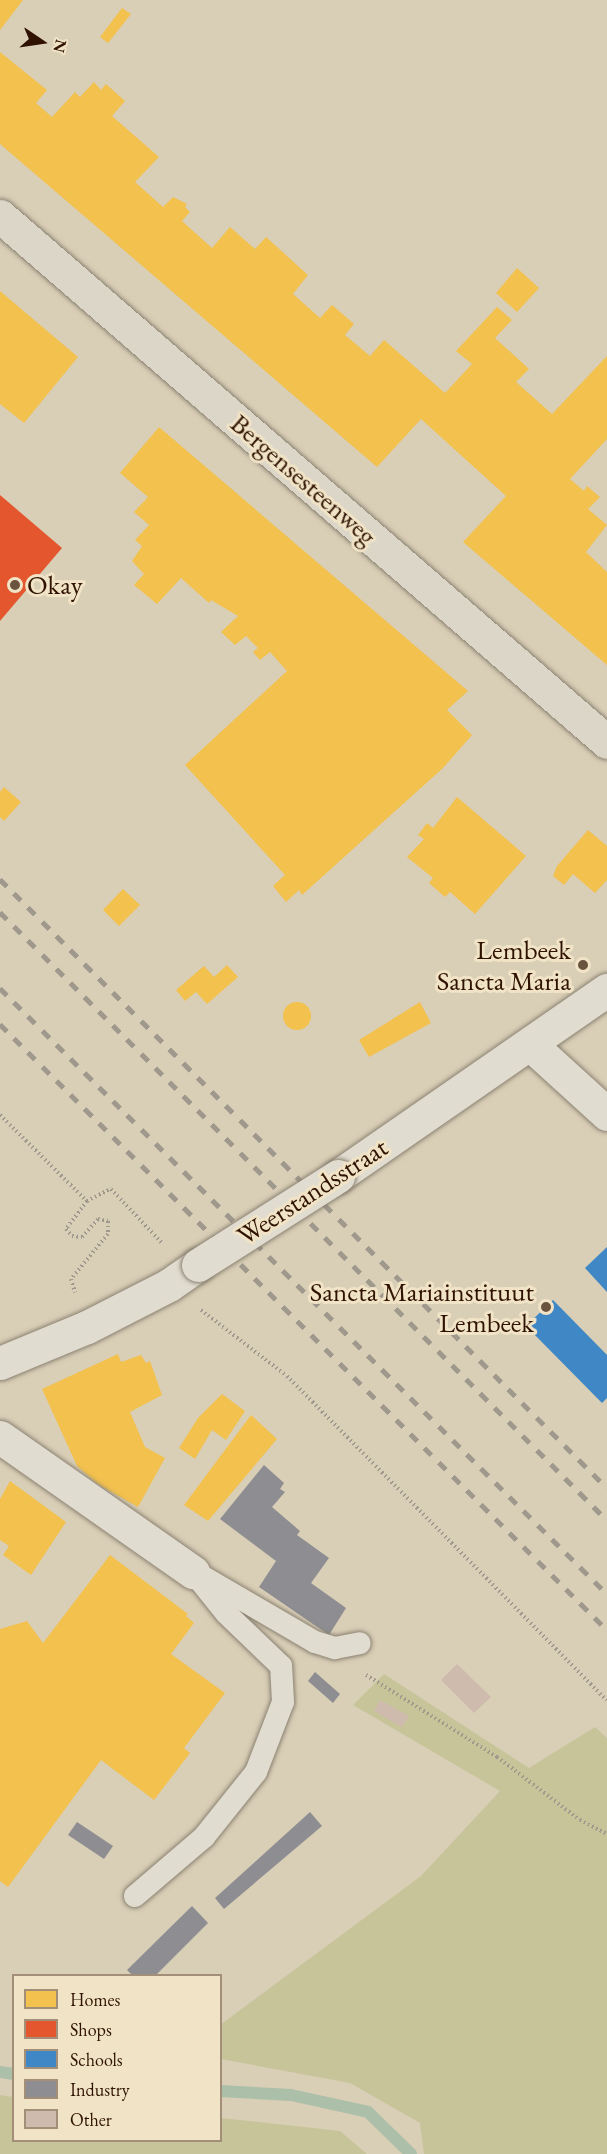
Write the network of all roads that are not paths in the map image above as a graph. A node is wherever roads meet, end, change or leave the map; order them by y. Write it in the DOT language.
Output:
graph roads {
  1 [pos="0,216"];
  2 [pos="607,742"];
  3 [pos="607,990"];
  4 [pos="530,1044"];
  5 [pos="607,1114"];
  6 [pos="0,1363"];
  7 [pos="0,1437"];
  8 [pos="193,1572"];
  9 [pos="360,1643"];
  10 [pos="135,1896"];
  1 -- 2 [label="main road, Bergensesteenweg"];
  3 -- 4 [label="street, Weerstandsstraat"];
  4 -- 5 [label="street"];
  4 -- 6 [label="street, Weerstandsstraat, bridge"];
  7 -- 8 [label="street"];
  8 -- 9 [label="lane"];
  8 -- 10 [label="lane"];
}
